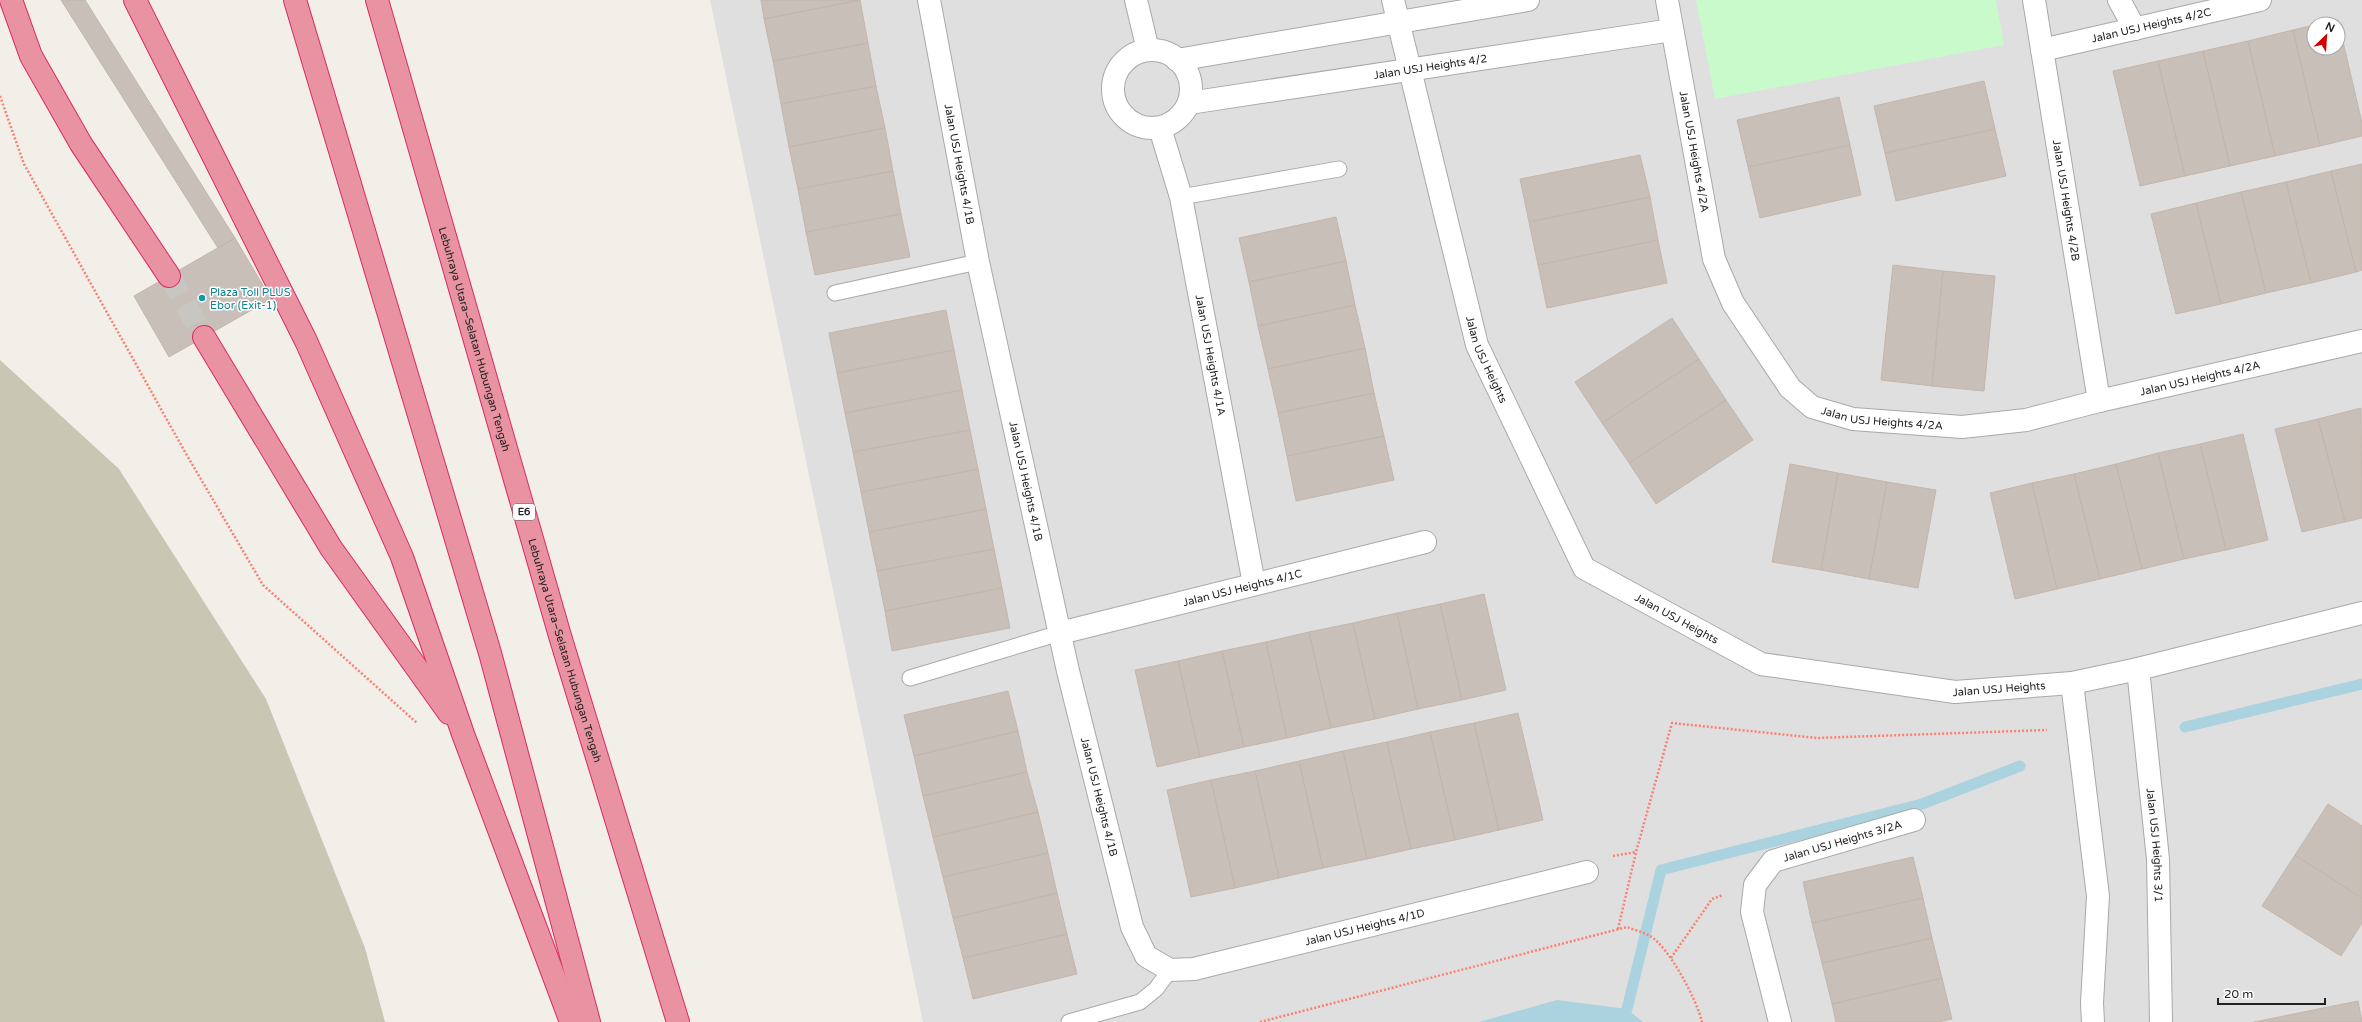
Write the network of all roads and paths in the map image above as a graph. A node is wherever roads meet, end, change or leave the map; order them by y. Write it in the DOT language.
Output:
graph roads {
  1 [pos="11,0"];
  2 [pos="135,0"];
  3 [pos="295,0"];
  4 [pos="377,0"];
  5 [pos="929,0"];
  6 [pos="1136,0"];
  7 [pos="1393,0"];
  8 [pos="1528,0"];
  9 [pos="1667,0"];
  10 [pos="2034,0"];
  11 [pos="2119,0"];
  12 [pos="2260,0"];
  13 [pos="1398,22"];
  14 [pos="2135,29"];
  15 [pos="1672,30"];
  16 [pos="1148,50"];
  17 [pos="2042,50"];
  18 [pos="1177,60"];
  19 [pos="1412,69"];
  20 [pos="0,96"];
  21 [pos="1189,103"];
  22 [pos="1160,128"];
  23 [pos="1338,169"];
  24 [pos="1181,197"];
  25 [pos="978,262"];
  26 [pos="169,276"];
  27 [pos="834,293"];
  28 [pos="204,337"];
  29 [pos="2362,340"];
  30 [pos="2099,401"];
  31 [pos="1425,542"];
  32 [pos="1254,584"];
  33 [pos="2362,613"];
  34 [pos="1060,633"];
  35 [pos="2138,669"];
  36 [pos="910,678"];
  37 [pos="2072,683"];
  38 [pos="422,728"];
  39 [pos="2078,729"];
  40 [pos="463,734"];
  41 [pos="1914,820"];
  42 [pos="1587,872"];
  43 [pos="1755,885"];
  44 [pos="1618,930"];
  45 [pos="1671,958"];
  46 [pos="1170,970"];
  47 [pos="571,1022"];
  48 [pos="589,1022"];
  49 [pos="678,1022"];
  50 [pos="1069,1022"];
  51 [pos="1260,1022"];
  52 [pos="1702,1022"];
  53 [pos="1780,1022"];
  54 [pos="2094,1022"];
  55 [pos="2161,1022"];
  1 -- 26 [label="highway"];
  2 -- 40 [label="highway"];
  3 -- 48 [label="highway"];
  4 -- 49 [label="highway, Lebuhraya Utara–Selatan Hubungan Tengah / E6"];
  5 -- 25 [label="street, Jalan USJ Heights 4/1B"];
  6 -- 16 [label="street"];
  7 -- 13 [label="street, Jalan USJ Heights"];
  8 -- 13 [label="street"];
  9 -- 15 [label="street, Jalan USJ Heights 4/2A"];
  10 -- 17 [label="street, Jalan USJ Heights 4/2B"];
  11 -- 14 [label="street"];
  12 -- 14 [label="street, Jalan USJ Heights 4/2C"];
  13 -- 18 [label="street"];
  13 -- 19 [label="street, Jalan USJ Heights"];
  14 -- 17 [label="street, Jalan USJ Heights 4/2C"];
  15 -- 19 [label="street, Jalan USJ Heights 4/2"];
  15 -- 30 [label="street, Jalan USJ Heights 4/2A"];
  16 -- 18 [label="street"];
  16 -- 22 [label="street"];
  17 -- 30 [label="street, Jalan USJ Heights 4/2B"];
  18 -- 21 [label="street"];
  19 -- 21 [label="street, Jalan USJ Heights 4/2"];
  19 -- 37 [label="street, Jalan USJ Heights"];
  20 -- 38 [label="path"];
  21 -- 22 [label="street"];
  22 -- 24 [label="street, Jalan USJ Heights 4/1A"];
  23 -- 24 [label="lane"];
  24 -- 32 [label="street, Jalan USJ Heights 4/1A"];
  25 -- 27 [label="lane"];
  25 -- 34 [label="street, Jalan USJ Heights 4/1B"];
  28 -- 40 [label="highway"];
  29 -- 30 [label="street, Jalan USJ Heights 4/2A"];
  31 -- 32 [label="street, Jalan USJ Heights 4/1C"];
  32 -- 34 [label="street, Jalan USJ Heights 4/1C"];
  33 -- 35 [label="street, Jalan USJ Heights"];
  34 -- 36 [label="lane"];
  34 -- 46 [label="street, Jalan USJ Heights 4/1B"];
  35 -- 37 [label="street, Jalan USJ Heights"];
  35 -- 55 [label="street, Jalan USJ Heights 3/1"];
  37 -- 39 [label="street"];
  39 -- 44 [label="path"];
  39 -- 54 [label="street"];
  40 -- 47 [label="highway"];
  41 -- 43 [label="street, Jalan USJ Heights 3/2A"];
  42 -- 46 [label="street, Jalan USJ Heights 4/1D"];
  43 -- 45 [label="path"];
  43 -- 53 [label="street"];
  44 -- 45 [label="path"];
  44 -- 51 [label="path"];
  45 -- 52 [label="path"];
  46 -- 50 [label="lane"];
}
